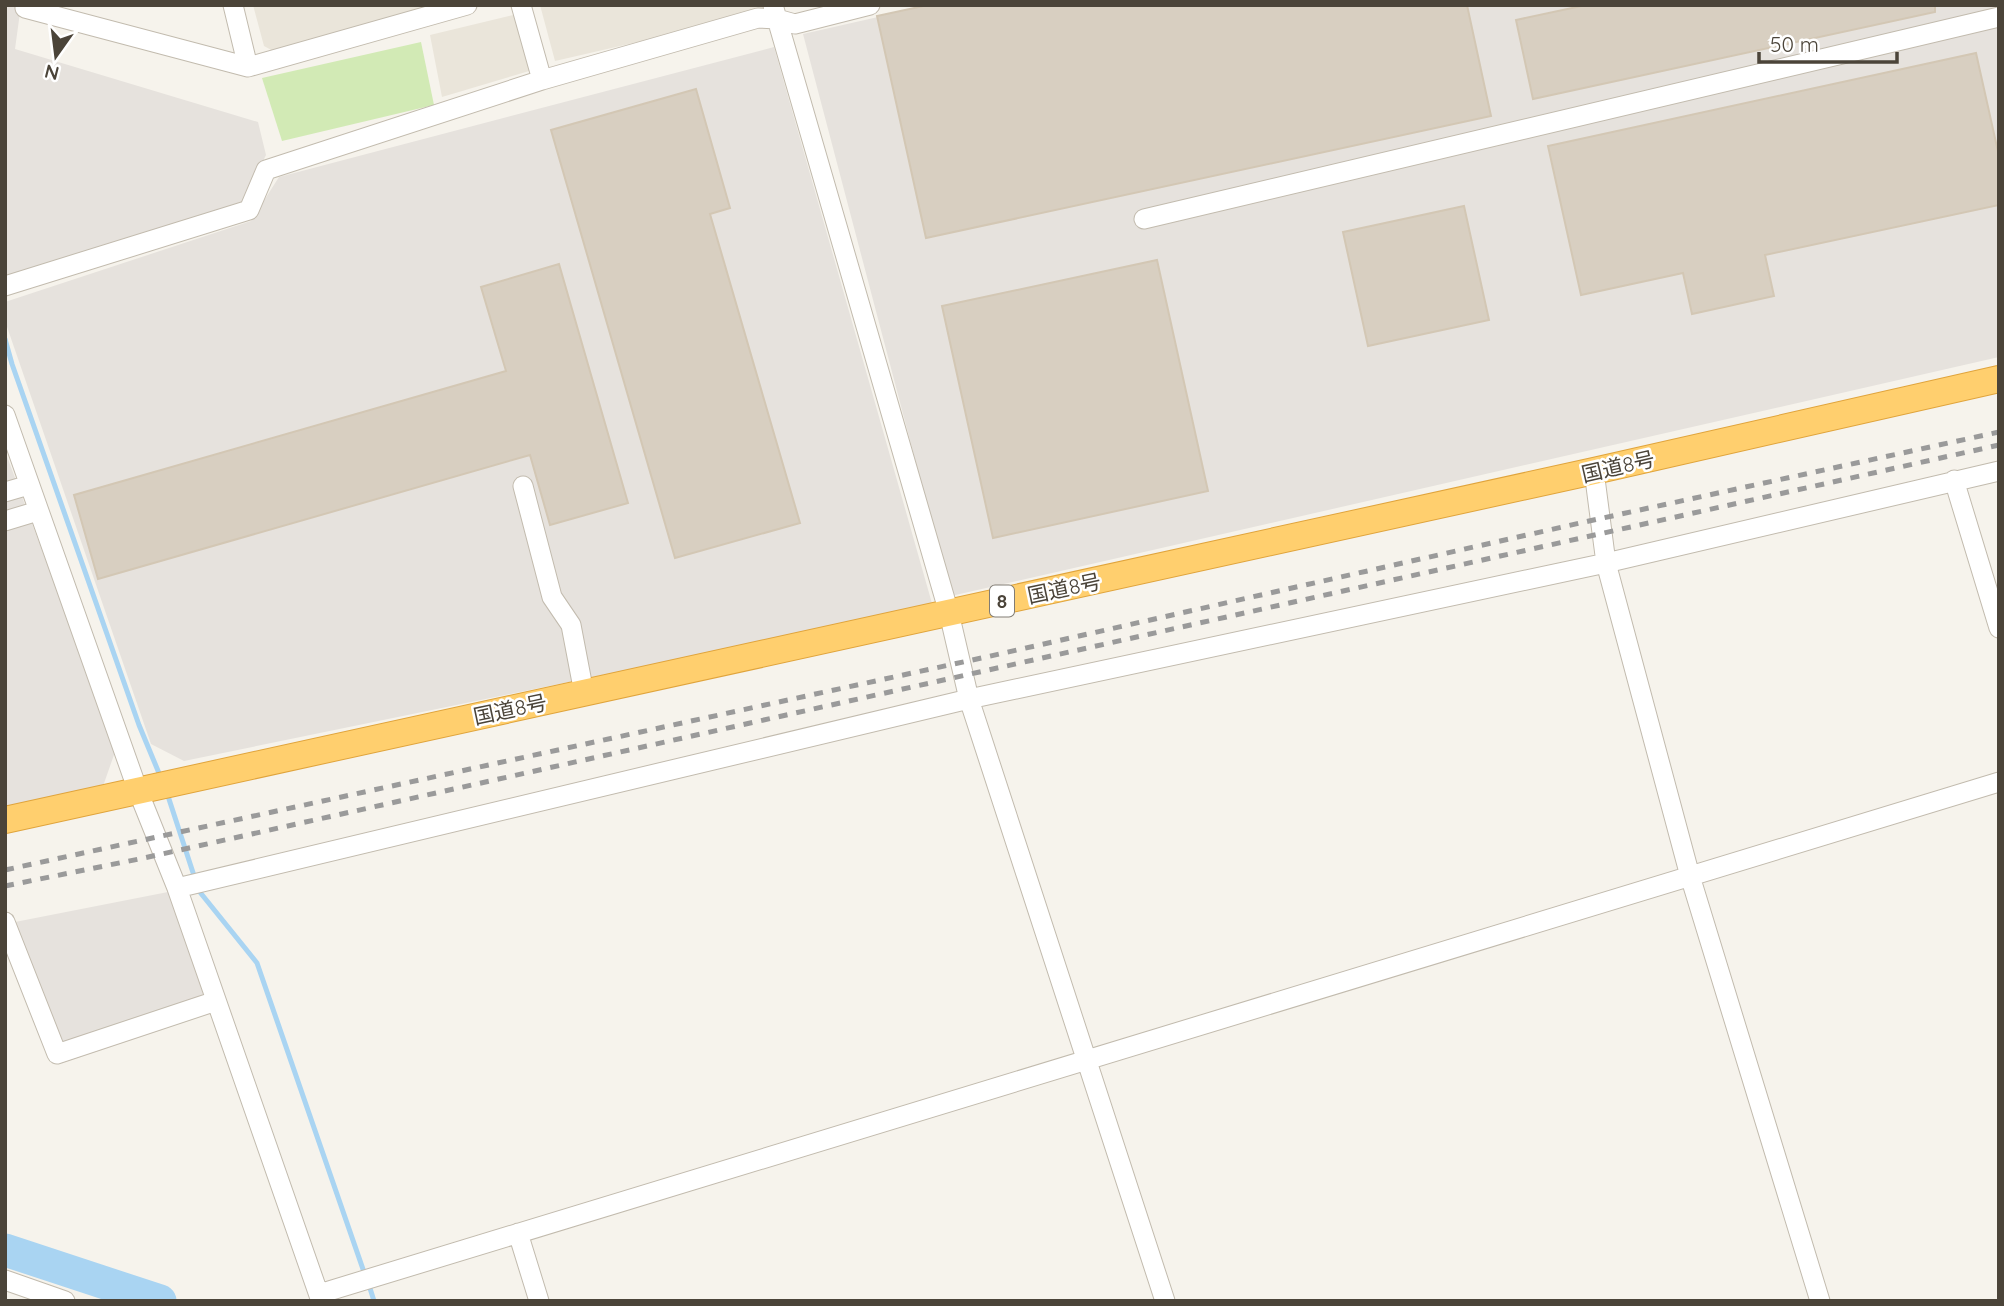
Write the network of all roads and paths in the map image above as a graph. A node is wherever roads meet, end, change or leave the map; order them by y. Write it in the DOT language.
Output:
graph roads {
  1 [pos="26,5"];
  2 [pos="233,5"];
  3 [pos="467,5"];
  4 [pos="521,5"];
  5 [pos="870,5"];
  6 [pos="775,12"];
  7 [pos="1999,17"];
  8 [pos="248,67"];
  9 [pos="542,80"];
  10 [pos="1144,219"];
  11 [pos="5,286"];
  12 [pos="1999,379"];
  13 [pos="5,415"];
  14 [pos="1594,471"];
  15 [pos="1999,471"];
  16 [pos="1954,480"];
  17 [pos="29,485"];
  18 [pos="523,486"];
  19 [pos="5,492"];
  20 [pos="38,512"];
  21 [pos="5,521"];
  22 [pos="1606,563"];
  23 [pos="949,613"];
  24 [pos="1999,628"];
  25 [pos="584,693"];
  26 [pos="969,699"];
  27 [pos="1999,782"];
  28 [pos="138,791"];
  29 [pos="5,820"];
  30 [pos="1690,876"];
  31 [pos="177,888"];
  32 [pos="5,922"];
  33 [pos="216,1001"];
  34 [pos="1087,1060"];
  35 [pos="518,1233"];
  36 [pos="5,1280"];
  37 [pos="320,1297"];
  38 [pos="65,1301"];
  39 [pos="539,1301"];
  40 [pos="1165,1301"];
  41 [pos="1820,1301"];
  1 -- 8 [label="street"];
  2 -- 8 [label="street"];
  3 -- 8 [label="street"];
  4 -- 9 [label="street"];
  5 -- 6 [label="street"];
  6 -- 9 [label="street"];
  6 -- 23 [label="street"];
  7 -- 10 [label="street"];
  9 -- 11 [label="street"];
  12 -- 14 [label="highway, 国道8号 / 8"];
  13 -- 17 [label="street"];
  14 -- 22 [label="street"];
  14 -- 23 [label="highway, 国道8号 / 8"];
  15 -- 16 [label="street"];
  16 -- 22 [label="street"];
  16 -- 24 [label="street"];
  17 -- 19 [label="street"];
  17 -- 20 [label="street"];
  18 -- 25 [label="street"];
  20 -- 21 [label="street"];
  20 -- 28 [label="street"];
  22 -- 26 [label="street"];
  22 -- 30 [label="street"];
  23 -- 25 [label="highway, 国道8号 / 8"];
  23 -- 26 [label="street"];
  25 -- 28 [label="highway, 国道8号 / 8"];
  26 -- 31 [label="street"];
  26 -- 34 [label="street"];
  27 -- 30 [label="street"];
  28 -- 29 [label="highway, 国道8号 / 8"];
  28 -- 31 [label="street"];
  30 -- 34 [label="street"];
  30 -- 41 [label="street"];
  31 -- 33 [label="street"];
  32 -- 33 [label="street"];
  33 -- 37 [label="street"];
  34 -- 35 [label="street"];
  34 -- 40 [label="street"];
  35 -- 37 [label="street"];
  35 -- 39 [label="street"];
  36 -- 38 [label="street"];
}
